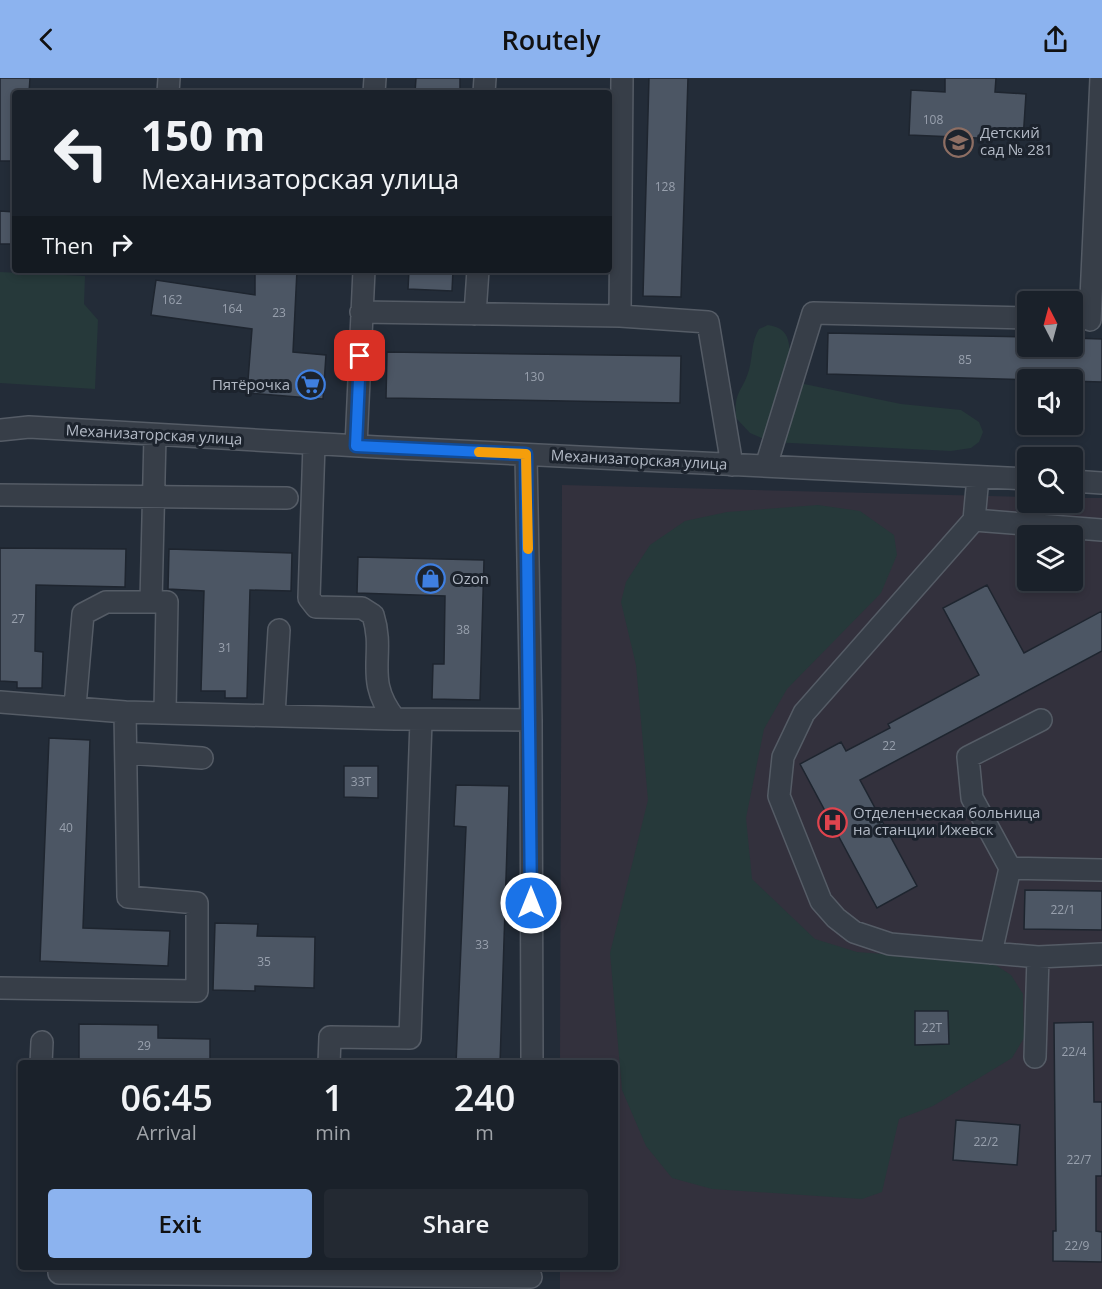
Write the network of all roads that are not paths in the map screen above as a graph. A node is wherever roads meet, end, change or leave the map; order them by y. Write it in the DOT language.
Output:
graph roads {
  1 [pos="622,78"];
  2 [pos="1101,78"];
  3 [pos="364,273"];
  4 [pos="478,273"];
  5 [pos="362,312"];
  6 [pos="474,314"];
  7 [pos="620,316"];
  8 [pos="1017,318"];
  9 [pos="1088,320"];
  10 [pos="0,430"];
  11 [pos="155,436"];
  12 [pos="314,444"];
  13 [pos="356,446"];
  14 [pos="526,454"];
  15 [pos="732,465"];
  16 [pos="766,466"];
  17 [pos="978,477"];
  18 [pos="1017,479"];
  19 [pos="1083,482"];
  20 [pos="1102,483"];
  21 [pos="0,495"];
  22 [pos="154,496"];
  23 [pos="287,498"];
  24 [pos="974,520"];
  25 [pos="1102,530"];
  26 [pos="151,602"];
  27 [pos="279,630"];
  28 [pos="0,702"];
  29 [pos="75,706"];
  30 [pos="165,711"];
  31 [pos="125,712"];
  32 [pos="274,715"];
  33 [pos="394,719"];
  34 [pos="531,720"];
  35 [pos="1041,720"];
  36 [pos="421,721"];
  37 [pos="126,753"];
  38 [pos="202,758"];
  39 [pos="1011,868"];
  40 [pos="1102,870"];
  41 [pos="991,952"];
  42 [pos="1102,954"];
  43 [pos="1038,957"];
  44 [pos="0,988"];
  45 [pos="42,1042"];
  46 [pos="1035,1057"];
  47 [pos="41,1060"];
  48 [pos="329,1060"];
  49 [pos="532,1060"];
  50 [pos="124,1271"];
  51 [pos="326,1272"];
  52 [pos="472,1272"];
  53 [pos="59,1274"];
  54 [pos="530,1278"];
  1 -- 7 [label="street"];
  2 -- 9 [label="street"];
  3 -- 5 [label="street"];
  4 -- 6 [label="street"];
  5 -- 6 [label="street"];
  5 -- 13 [label="street"];
  6 -- 7 [label="street"];
  7 -- 15 [label="street"];
  8 -- 16 [label="street"];
  10 -- 11 [label="street, Механизаторская улица"];
  11 -- 12 [label="street, Механизаторская улица"];
  11 -- 22 [label="street"];
  12 -- 13 [label="street, Механизаторская улица"];
  12 -- 33 [label="street"];
  13 -- 14 [label="street, Механизаторская улица"];
  14 -- 15 [label="street, Механизаторская улица"];
  14 -- 34 [label="street"];
  15 -- 16 [label="street, Механизаторская улица"];
  16 -- 17 [label="street, Механизаторская улица"];
  17 -- 18 [label="street, Механизаторская улица"];
  17 -- 24 [label="street"];
  19 -- 20 [label="street"];
  21 -- 22 [label="street"];
  22 -- 23 [label="street"];
  22 -- 26 [label="street"];
  24 -- 25 [label="street"];
  24 -- 41 [label="street"];
  26 -- 29 [label="street"];
  26 -- 30 [label="street"];
  27 -- 32 [label="street"];
  28 -- 29 [label="street"];
  29 -- 31 [label="street"];
  30 -- 31 [label="street"];
  30 -- 32 [label="street"];
  31 -- 37 [label="street"];
  32 -- 33 [label="street"];
  33 -- 36 [label="street"];
  34 -- 36 [label="street"];
  34 -- 49 [label="street"];
  35 -- 39 [label="street"];
  36 -- 48 [label="street"];
  37 -- 38 [label="street"];
  37 -- 44 [label="street"];
  39 -- 40 [label="street"];
  39 -- 41 [label="street"];
  41 -- 43 [label="street"];
  42 -- 43 [label="street"];
  43 -- 46 [label="street"];
  45 -- 47 [label="street"];
  50 -- 51 [label="street"];
  50 -- 53 [label="street"];
  51 -- 52 [label="street"];
  52 -- 54 [label="street"];
}
